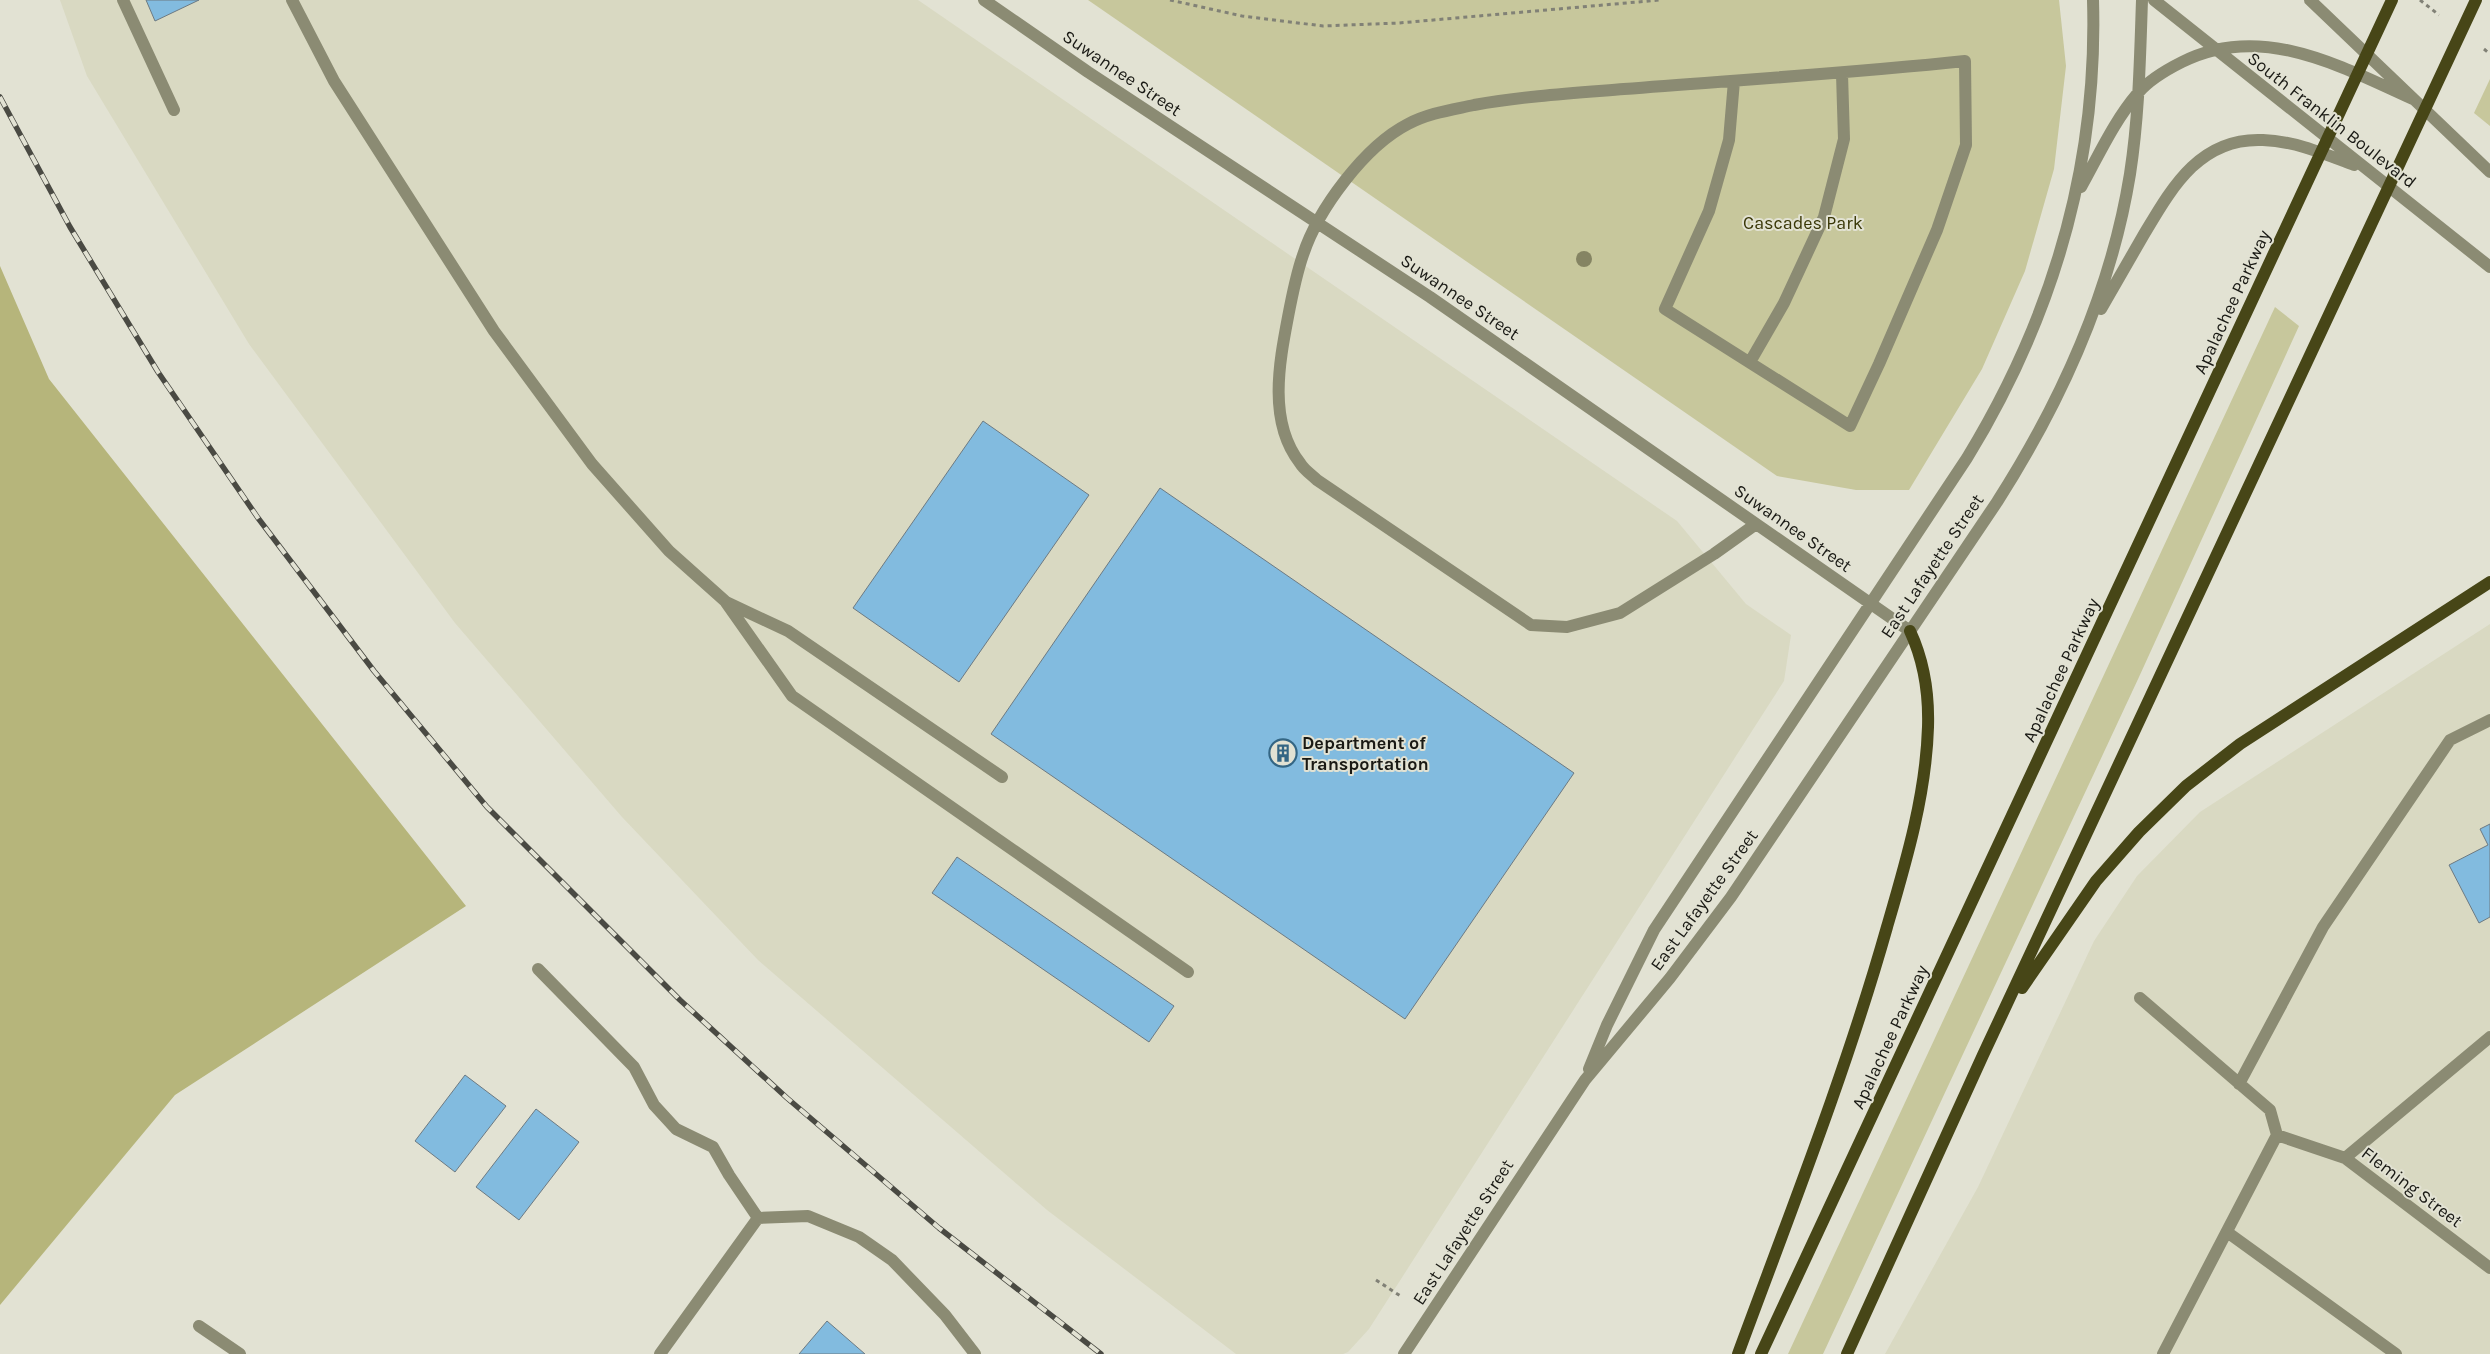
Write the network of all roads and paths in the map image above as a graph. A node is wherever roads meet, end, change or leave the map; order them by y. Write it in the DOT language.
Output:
graph roads {
  1 [pos="123,0"];
  2 [pos="292,0"];
  3 [pos="984,0"];
  4 [pos="1170,0"];
  5 [pos="1660,0"];
  6 [pos="2093,0"];
  7 [pos="2142,0"];
  8 [pos="2154,0"];
  9 [pos="2310,0"];
  10 [pos="2392,0"];
  11 [pos="2476,0"];
  12 [pos="2215,50"];
  13 [pos="1842,74"];
  14 [pos="1734,81"];
  15 [pos="2139,92"];
  16 [pos="2413,98"];
  17 [pos="174,110"];
  18 [pos="2365,168"];
  19 [pos="2490,172"];
  20 [pos="2075,199"];
  21 [pos="1317,224"];
  22 [pos="2490,267"];
  23 [pos="2084,339"];
  24 [pos="1750,362"];
  25 [pos="1756,524"];
  26 [pos="2490,582"];
  27 [pos="725,602"];
  28 [pos="1870,604"];
  29 [pos="1910,631"];
  30 [pos="2490,720"];
  31 [pos="1002,777"];
  32 [pos="538,970"];
  33 [pos="1188,972"];
  34 [pos="2140,998"];
  35 [pos="2490,1038"];
  36 [pos="1983,1055"];
  37 [pos="1585,1080"];
  38 [pos="2240,1084"];
  39 [pos="2277,1135"];
  40 [pos="2345,1158"];
  41 [pos="758,1218"];
  42 [pos="2227,1232"];
  43 [pos="2490,1268"];
  44 [pos="1376,1280"];
  45 [pos="1402,1297"];
  46 [pos="198,1326"];
  47 [pos="240,1354"];
  48 [pos="660,1354"];
  49 [pos="975,1354"];
  50 [pos="1404,1354"];
  51 [pos="1738,1354"];
  52 [pos="1761,1354"];
  53 [pos="1847,1354"];
  54 [pos="2162,1354"];
  55 [pos="2396,1354"];
  1 -- 17 [label="street"];
  2 -- 27 [label="street"];
  3 -- 21 [label="street, Suwannee Street"];
  4 -- 5 [label="path"];
  6 -- 20 [label="street, East Lafayette Street"];
  7 -- 15 [label="street, East Lafayette Street"];
  8 -- 12 [label="street, South Franklin Boulevard"];
  9 -- 16 [label="street"];
  10 -- 52 [label="main road, Apalachee Parkway"];
  11 -- 36 [label="main road"];
  12 -- 15 [label="street"];
  12 -- 16 [label="street"];
  12 -- 18 [label="street, South Franklin Boulevard"];
  13 -- 14 [label="street"];
  13 -- 24 [label="street"];
  13 -- 24 [label="street"];
  14 -- 21 [label="street"];
  14 -- 24 [label="street"];
  15 -- 20 [label="street"];
  15 -- 23 [label="street, East Lafayette Street"];
  16 -- 19 [label="street"];
  18 -- 22 [label="street, South Franklin Boulevard"];
  18 -- 23 [label="street"];
  20 -- 28 [label="street, East Lafayette Street"];
  21 -- 25 [label="street, Suwannee Street"];
  21 -- 25 [label="street"];
  23 -- 29 [label="street, East Lafayette Street"];
  25 -- 28 [label="street, Suwannee Street"];
  26 -- 36 [label="main road"];
  27 -- 31 [label="street"];
  27 -- 33 [label="street"];
  28 -- 29 [label="street, Suwannee Street"];
  28 -- 37 [label="street, East Lafayette Street"];
  29 -- 37 [label="street, East Lafayette Street"];
  29 -- 51 [label="main road"];
  30 -- 38 [label="street"];
  32 -- 41 [label="street"];
  34 -- 38 [label="street"];
  35 -- 40 [label="street"];
  36 -- 53 [label="main road"];
  37 -- 50 [label="street, East Lafayette Street"];
  38 -- 39 [label="street"];
  39 -- 40 [label="street, Fleming Street"];
  39 -- 42 [label="street"];
  40 -- 43 [label="street, Fleming Street"];
  41 -- 48 [label="street"];
  41 -- 49 [label="street"];
  42 -- 54 [label="street"];
  42 -- 55 [label="street"];
  44 -- 45 [label="path"];
  46 -- 47 [label="street"];
}
